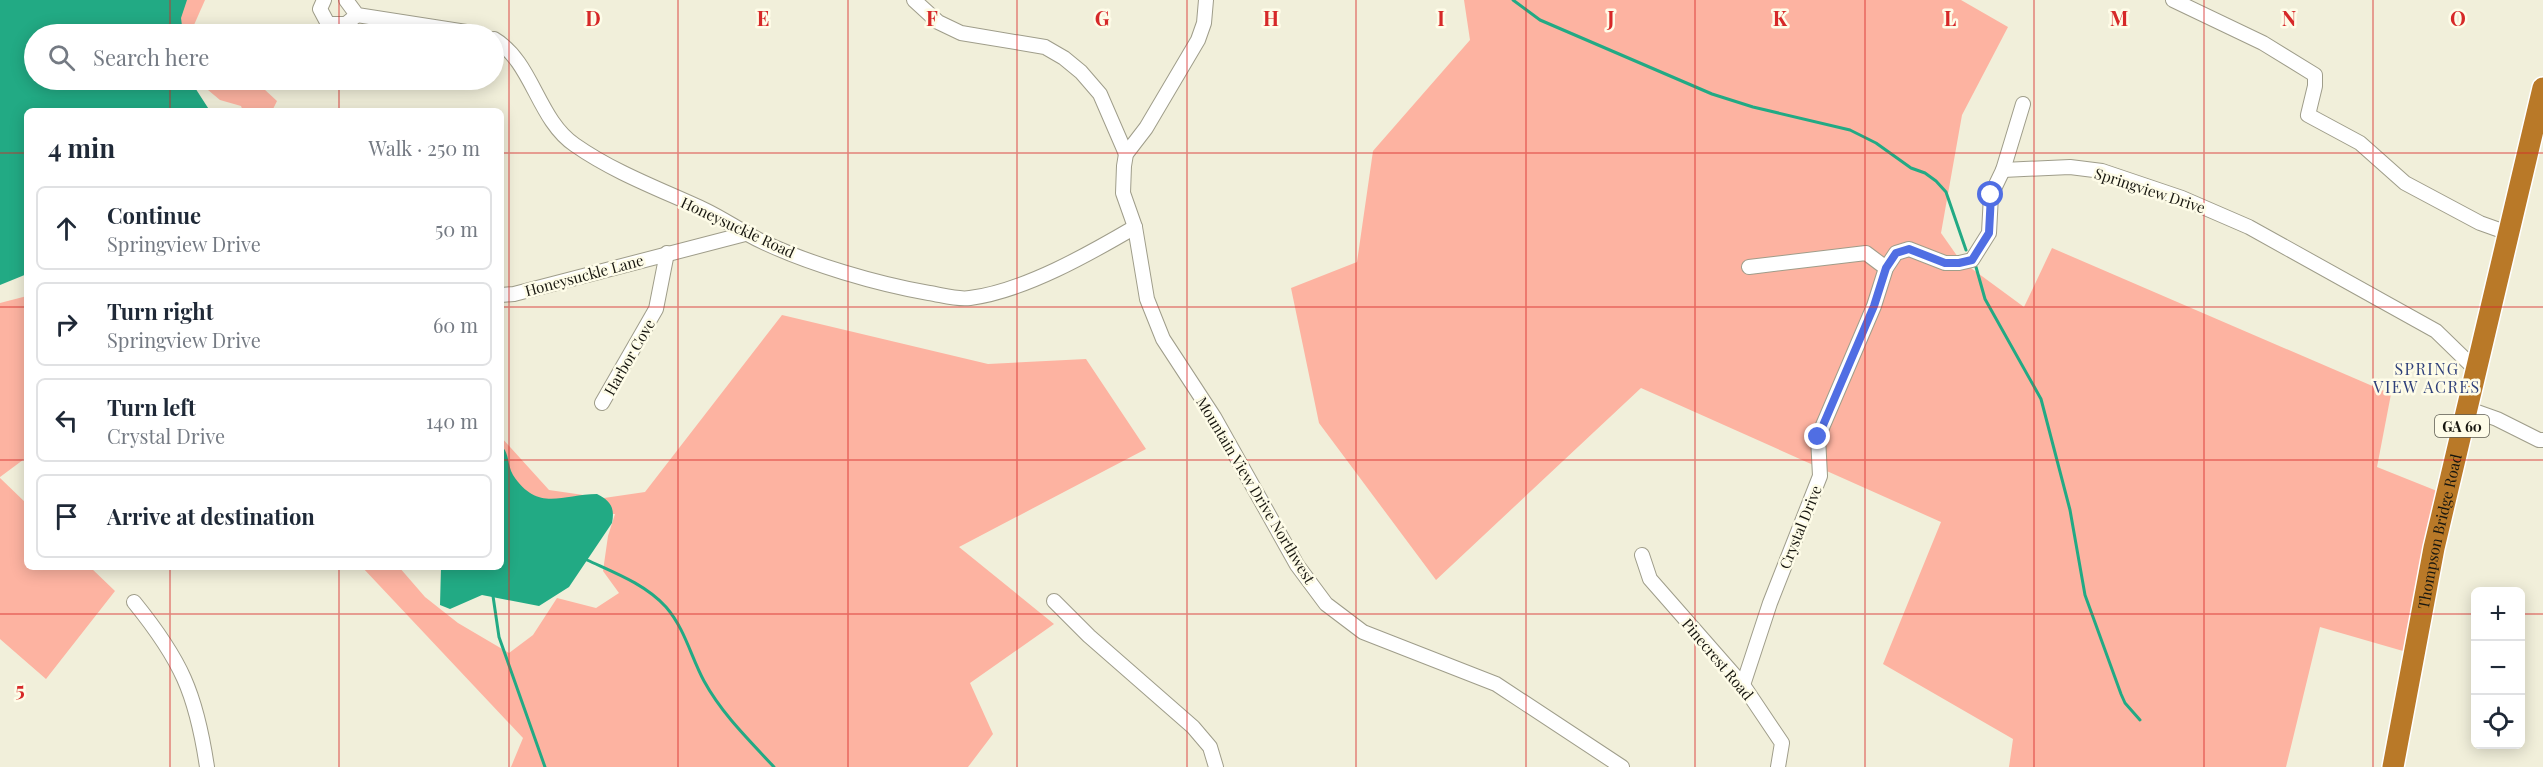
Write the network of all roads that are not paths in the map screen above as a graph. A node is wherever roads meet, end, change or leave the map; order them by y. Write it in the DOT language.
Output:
graph roads {
  1 [pos="324,0"];
  2 [pos="346,0"];
  3 [pos="914,0"];
  4 [pos="1206,0"];
  5 [pos="2173,0"];
  6 [pos="357,15"];
  7 [pos="415,24"];
  8 [pos="504,46"];
  9 [pos="2543,88"];
  10 [pos="2023,104"];
  11 [pos="1126,154"];
  12 [pos="2003,170"];
  13 [pos="1135,227"];
  14 [pos="749,233"];
  15 [pos="2508,233"];
  16 [pos="667,253"];
  17 [pos="1749,267"];
  18 [pos="1886,268"];
  19 [pos="504,295"];
  20 [pos="2474,376"];
  21 [pos="603,403"];
  22 [pos="2466,408"];
  23 [pos="2543,440"];
  24 [pos="1641,555"];
  25 [pos="1054,601"];
  26 [pos="134,602"];
  27 [pos="1743,685"];
  28 [pos="207,767"];
  29 [pos="1216,767"];
  30 [pos="1622,767"];
  31 [pos="1778,767"];
  32 [pos="2393,767"];
  1 -- 6 [label="street"];
  2 -- 6 [label="street"];
  3 -- 11 [label="street"];
  4 -- 11 [label="street"];
  5 -- 15 [label="street"];
  6 -- 7 [label="street"];
  8 -- 14 [label="street, Honeysuckle Road"];
  9 -- 15 [label="highway, Thompson Bridge Road / GA 60"];
  10 -- 12 [label="street"];
  11 -- 13 [label="street, Mountain View Drive Northwest"];
  12 -- 18 [label="street"];
  12 -- 20 [label="street, Springview Drive"];
  13 -- 14 [label="street, Honeysuckle Road"];
  13 -- 30 [label="street, Mountain View Drive Northwest"];
  14 -- 16 [label="street"];
  15 -- 20 [label="highway, Thompson Bridge Road / GA 60"];
  16 -- 19 [label="street, Honeysuckle Lane"];
  16 -- 21 [label="street, Harbor Cove"];
  17 -- 18 [label="street"];
  18 -- 27 [label="street, Crystal Drive"];
  20 -- 22 [label="highway, Thompson Bridge Road / GA 60"];
  22 -- 23 [label="street"];
  22 -- 32 [label="highway, Thompson Bridge Road / GA 60"];
  24 -- 27 [label="street, Pinecrest Road"];
  25 -- 29 [label="street"];
  26 -- 28 [label="street"];
  27 -- 31 [label="street, Pinecrest Road"];
}
